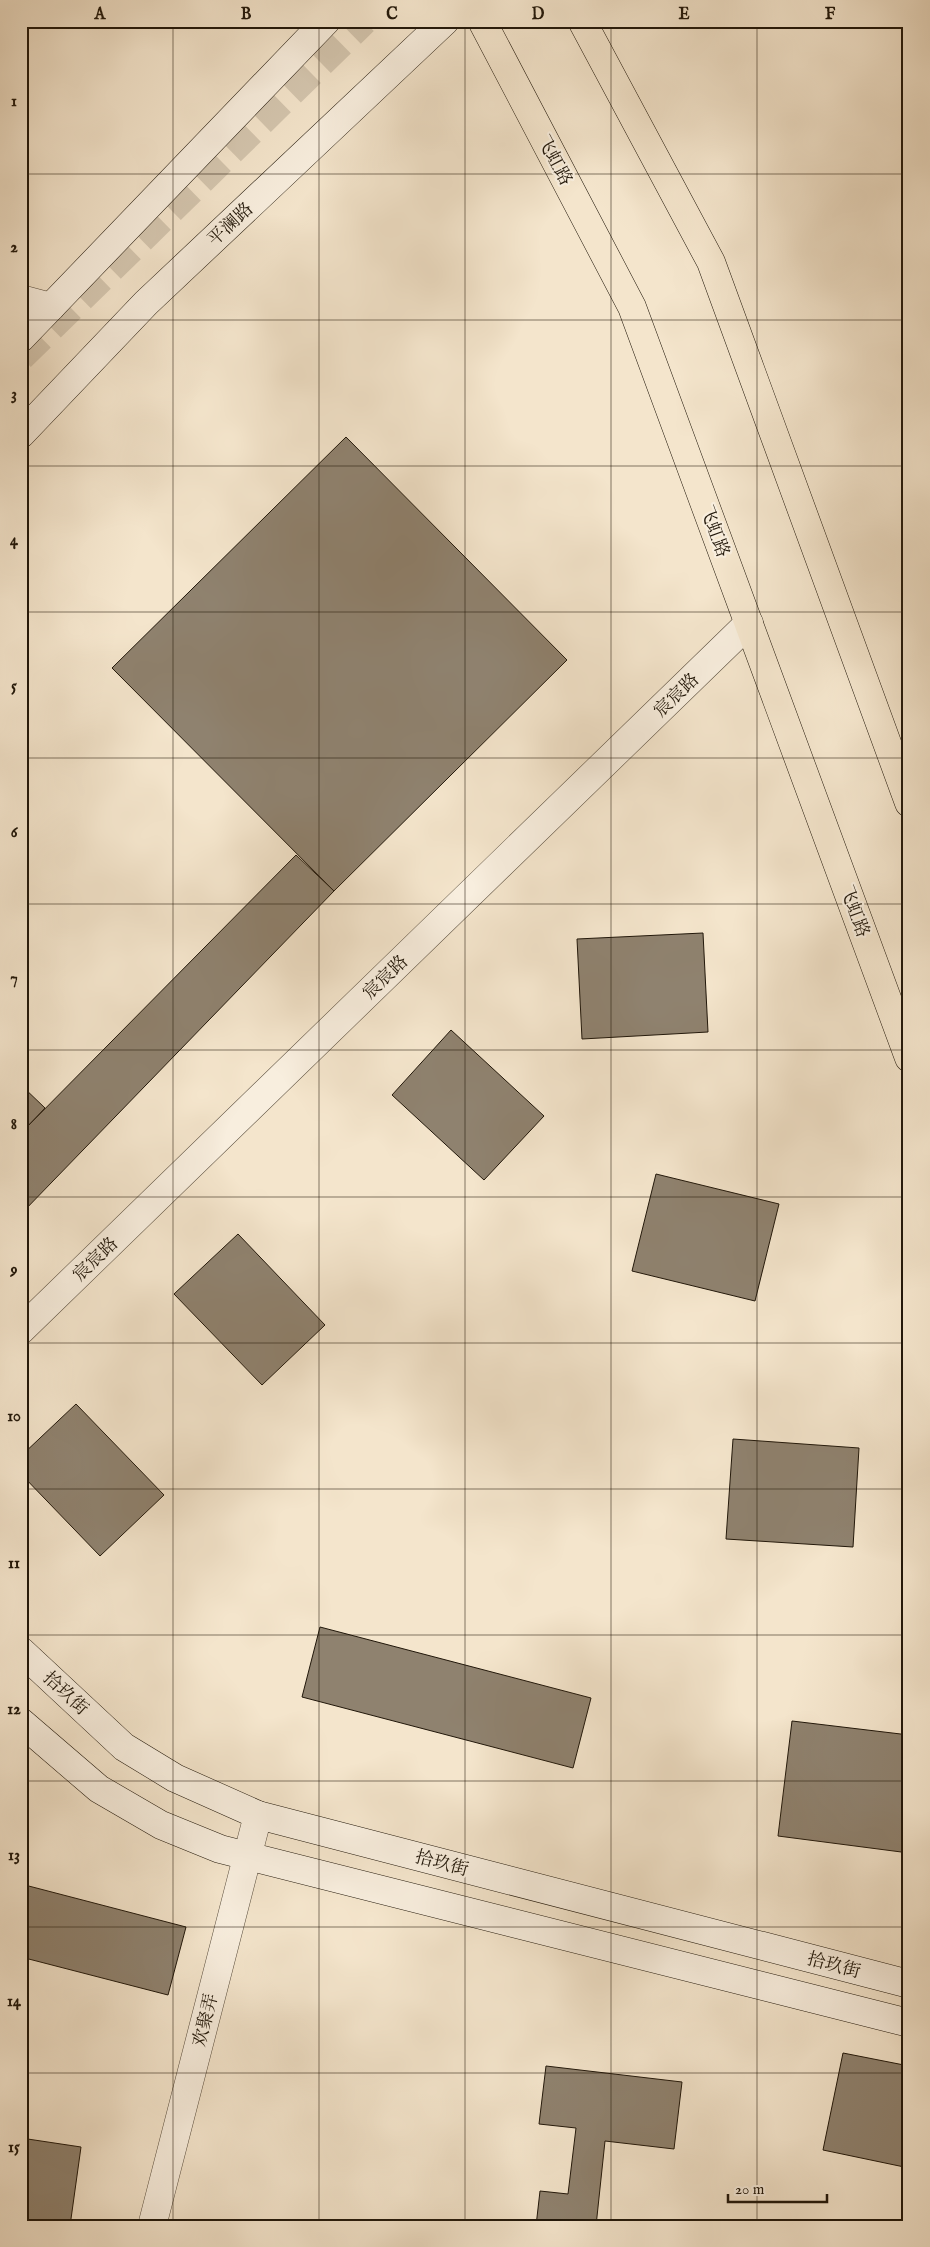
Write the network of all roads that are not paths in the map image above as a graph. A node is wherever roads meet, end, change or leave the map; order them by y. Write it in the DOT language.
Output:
graph roads {
  1 [pos="326,21"];
  2 [pos="445,21"];
  3 [pos="482,21"];
  4 [pos="582,21"];
  5 [pos="21,299"];
  6 [pos="51,306"];
  7 [pos="21,338"];
  8 [pos="21,434"];
  9 [pos="749,623"];
  10 [pos="909,803"];
  11 [pos="909,1058"];
  12 [pos="21,1330"];
  13 [pos="21,1650"];
  14 [pos="21,1722"];
  15 [pos="258,1815"];
  16 [pos="247,1854"];
  17 [pos="909,1984"];
  18 [pos="909,2023"];
  19 [pos="152,2226"];
  1 -- 6 [label="main road"];
  2 -- 8 [label="main road, 平澜路"];
  3 -- 9 [label="main road, 飞虹路"];
  4 -- 10 [label="main road"];
  5 -- 6 [label="main road"];
  6 -- 7 [label="main road"];
  9 -- 11 [label="main road, 飞虹路"];
  9 -- 12 [label="main road, 宸宸路"];
  13 -- 15 [label="main road, 拾玖街"];
  14 -- 16 [label="main road"];
  15 -- 16 [label="main road, 欢聚弄"];
  15 -- 17 [label="main road, 拾玖街"];
  16 -- 18 [label="main road"];
  16 -- 19 [label="main road, 欢聚弄"];
}
